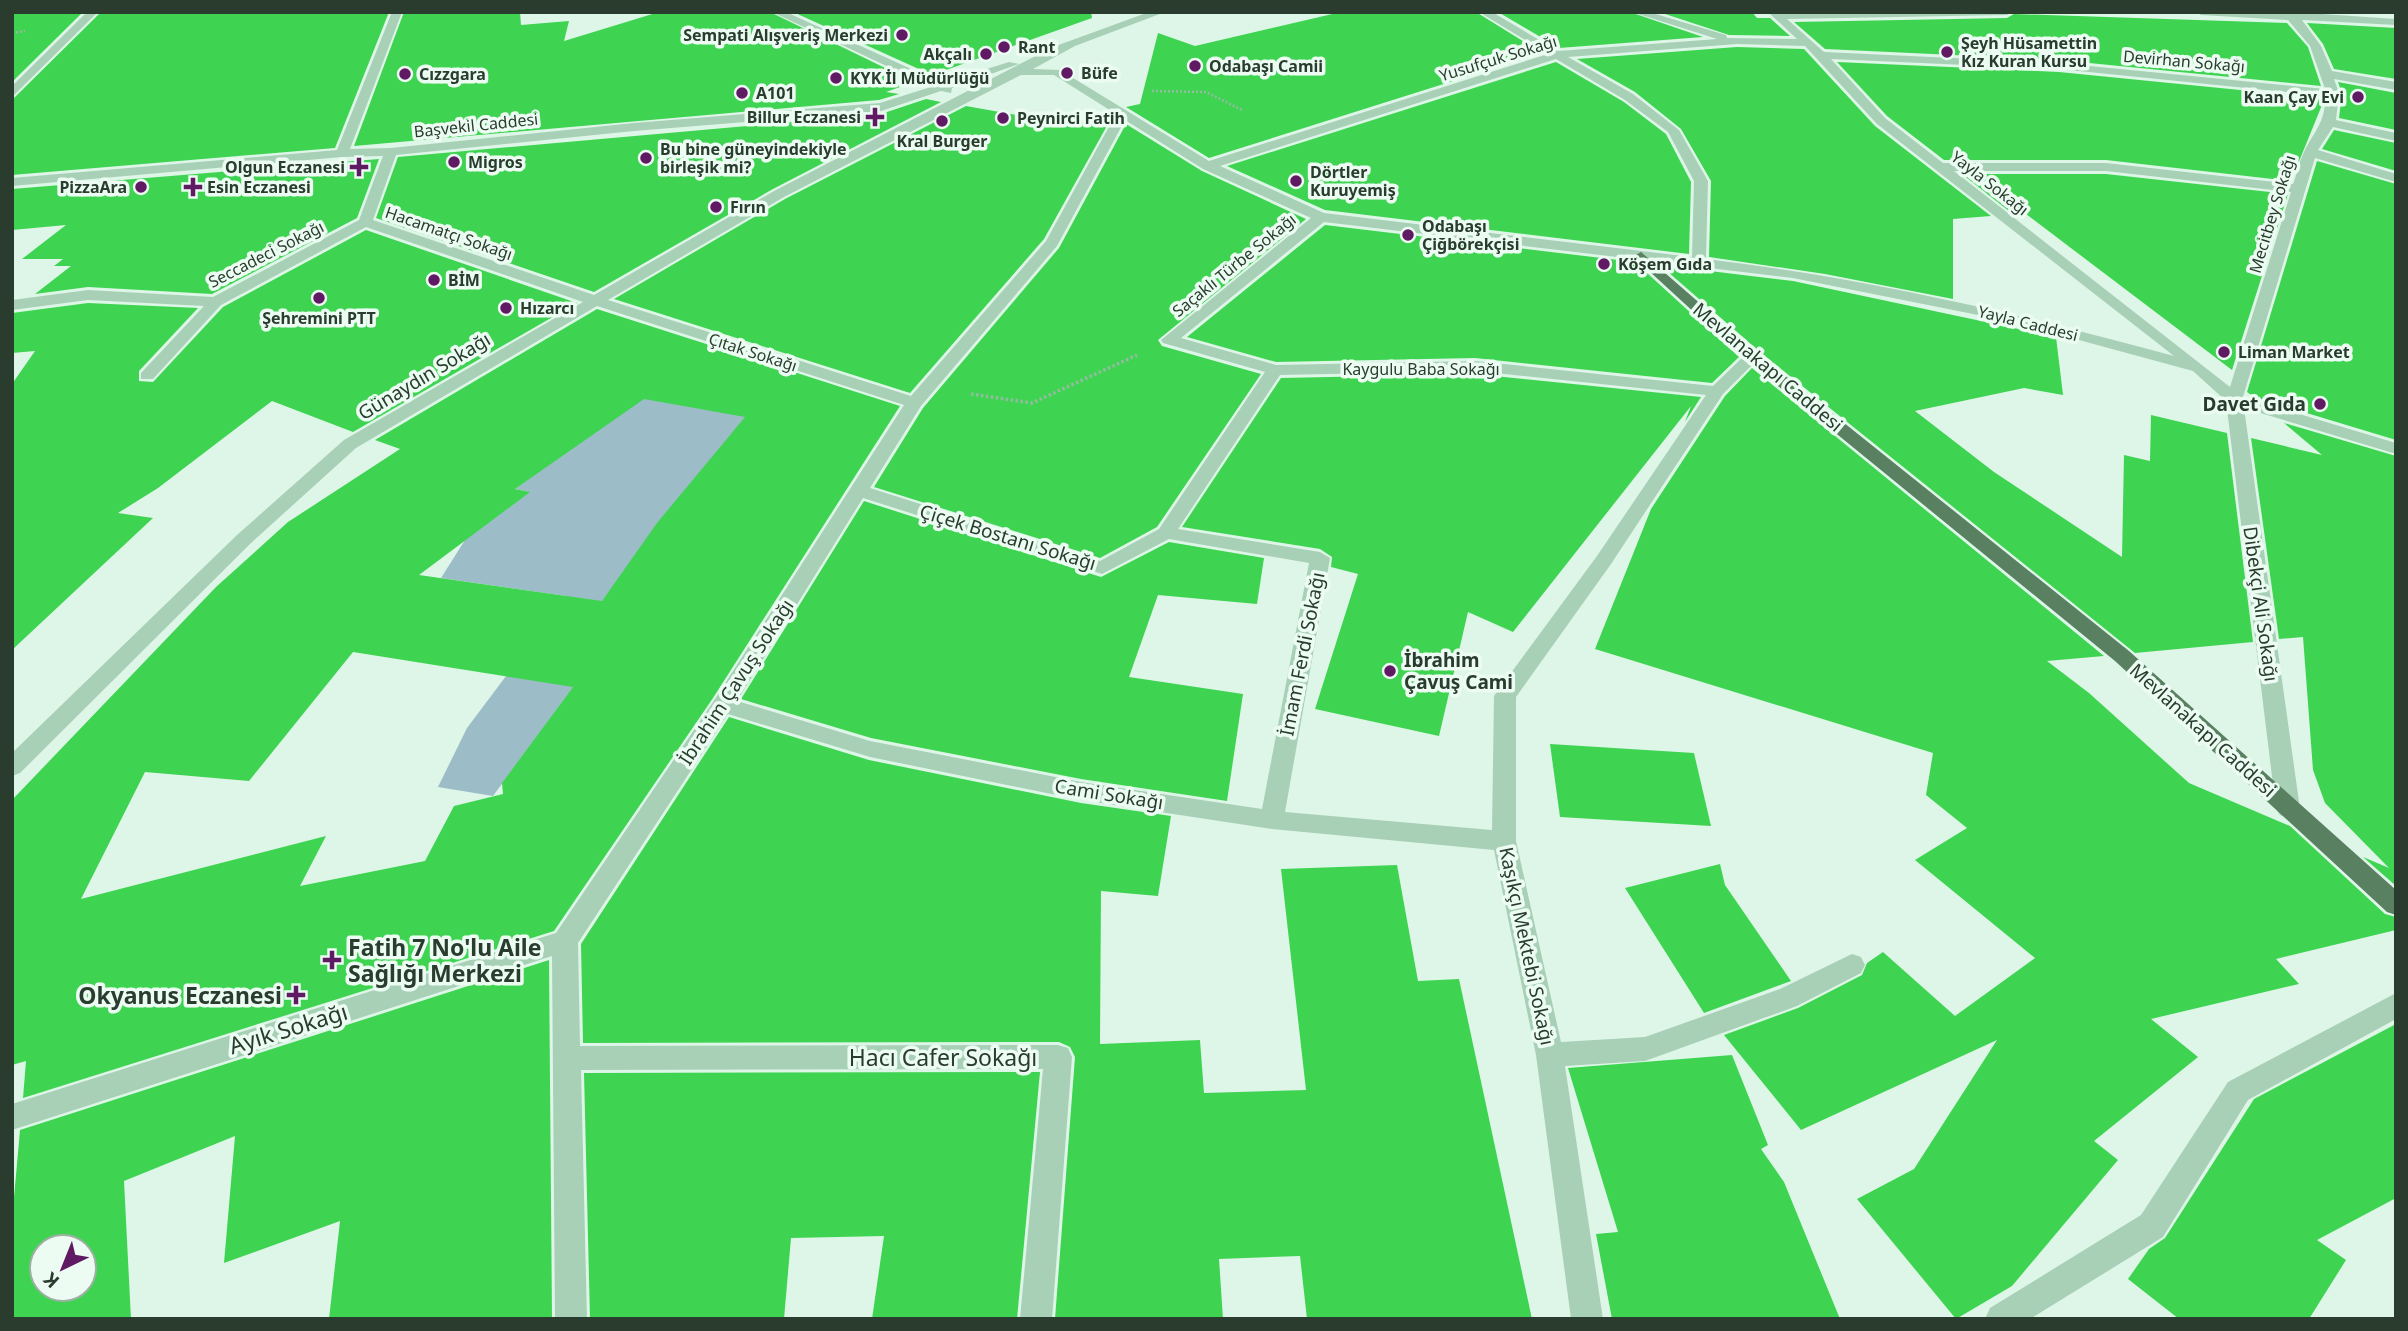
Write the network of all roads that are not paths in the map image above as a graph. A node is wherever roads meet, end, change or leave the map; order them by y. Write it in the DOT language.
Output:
graph roads {
  1 [pos="93,12"];
  2 [pos="397,12"];
  3 [pos="777,12"];
  4 [pos="1160,12"];
  5 [pos="1484,12"];
  6 [pos="1637,12"];
  7 [pos="2007,12"];
  8 [pos="2201,12"];
  9 [pos="1775,14"];
  10 [pos="2288,14"];
  11 [pos="2396,22"];
  12 [pos="1737,41"];
  13 [pos="1808,43"];
  14 [pos="1070,45"];
  15 [pos="1559,54"];
  16 [pos="1821,55"];
  17 [pos="1022,72"];
  18 [pos="2327,74"];
  19 [pos="2396,86"];
  20 [pos="940,87"];
  21 [pos="12,93"];
  22 [pos="2333,93"];
  23 [pos="961,101"];
  24 [pos="1115,108"];
  25 [pos="2329,122"];
  26 [pos="2396,137"];
  27 [pos="391,152"];
  28 [pos="2310,152"];
  29 [pos="342,153"];
  30 [pos="1208,166"];
  31 [pos="1941,167"];
  32 [pos="2396,178"];
  33 [pos="12,182"];
  34 [pos="2300,189"];
  35 [pos="1321,217"];
  36 [pos="365,222"];
  37 [pos="1641,256"];
  38 [pos="1699,261"];
  39 [pos="593,300"];
  40 [pos="216,302"];
  41 [pos="12,305"];
  42 [pos="1170,340"];
  43 [pos="1752,357"];
  44 [pos="2199,368"];
  45 [pos="1275,370"];
  46 [pos="147,376"];
  47 [pos="1717,391"];
  48 [pos="2234,400"];
  49 [pos="914,403"];
  50 [pos="2396,449"];
  51 [pos="858,490"];
  52 [pos="1166,533"];
  53 [pos="723,705"];
  54 [pos="12,767"];
  55 [pos="2288,809"];
  56 [pos="1272,820"];
  57 [pos="1504,841"];
  58 [pos="2396,905"];
  59 [pos="565,942"];
  60 [pos="1852,965"];
  61 [pos="2396,1005"];
  62 [pos="1550,1055"];
  63 [pos="566,1058"];
  64 [pos="12,1117"];
  65 [pos="571,1319"];
  66 [pos="1036,1319"];
  67 [pos="1587,1319"];
  68 [pos="2001,1319"];
  1 -- 21 [label="street"];
  2 -- 29 [label="street"];
  3 -- 20 [label="street"];
  4 -- 14 [label="street"];
  5 -- 15 [label="street"];
  6 -- 12 [label="street"];
  7 -- 9 [label="street"];
  8 -- 10 [label="street"];
  9 -- 13 [label="street, Yayla Sokağı"];
  10 -- 11 [label="street"];
  10 -- 18 [label="street, Meсitbey Sokağı"];
  12 -- 13 [label="street, Yusufçuk Sokağı"];
  12 -- 15 [label="street, Yusufçuk Sokağı"];
  13 -- 16 [label="street, Yayla Sokağı"];
  14 -- 17 [label="street, Günaydın Sokağı"];
  14 -- 20 [label="street, Başvekil Caddesi"];
  15 -- 30 [label="street, Yusufçuk Sokağı"];
  15 -- 38 [label="street"];
  16 -- 22 [label="street, Devirhan Sokağı"];
  16 -- 31 [label="street, Yayla Sokağı"];
  17 -- 23 [label="street, Günaydın Sokağı"];
  17 -- 24 [label="street"];
  18 -- 19 [label="street"];
  18 -- 22 [label="street, Meсitbey Sokağı"];
  20 -- 23 [label="street"];
  20 -- 27 [label="street, Başvekil Caddesi"];
  22 -- 25 [label="street, Meсitbey Sokağı"];
  23 -- 39 [label="street, Günaydın Sokağı"];
  24 -- 30 [label="street"];
  24 -- 49 [label="street, İbrahim Çavuş Sokağı"];
  25 -- 26 [label="street"];
  25 -- 28 [label="street, Meсitbey Sokağı"];
  27 -- 29 [label="street, Başvekil Caddesi"];
  27 -- 36 [label="street, Hacamatçı Sokağı"];
  28 -- 32 [label="street"];
  28 -- 34 [label="street, Meсitbey Sokağı"];
  29 -- 33 [label="street, Başvekil Caddesi"];
  30 -- 35 [label="street"];
  31 -- 34 [label="street"];
  31 -- 44 [label="street, Yayla Sokağı"];
  34 -- 48 [label="street, Meсitbey Sokağı"];
  35 -- 37 [label="street"];
  35 -- 42 [label="street, Saçaklı Türbe Sokağı"];
  36 -- 39 [label="street, Hacamatçı Sokağı"];
  36 -- 40 [label="street, Seccadeci Sokağı"];
  37 -- 38 [label="street, Yayla Caddesi"];
  37 -- 43 [label="main road, Mevlanakapı Caddesi"];
  38 -- 44 [label="street, Yayla Caddesi"];
  39 -- 49 [label="street, Çıtak Sokağı"];
  39 -- 54 [label="street, Günaydın Sokağı"];
  40 -- 41 [label="street, Seccadeci Sokağı"];
  40 -- 46 [label="street"];
  42 -- 45 [label="street, Kaygulu Baba Sokağı"];
  43 -- 47 [label="street, Kaşıkçı Mektebi Sokağı"];
  43 -- 55 [label="main road, Mevlanakapı Caddesi"];
  44 -- 48 [label="street, Yayla Caddesi"];
  45 -- 47 [label="street, Kaygulu Baba Sokağı"];
  45 -- 52 [label="street, Çiçek Bostanı Sokağı"];
  47 -- 57 [label="street, Kaşıkçı Mektebi Sokağı"];
  48 -- 50 [label="street, Yayla Caddesi"];
  48 -- 55 [label="street, Dibekçi Ali Sokağı"];
  49 -- 51 [label="street, İbrahim Çavuş Sokağı"];
  51 -- 52 [label="street, Çiçek Bostanı Sokağı"];
  51 -- 53 [label="street, İbrahim Çavuş Sokağı"];
  52 -- 56 [label="street, İmam Ferdi Sokağı"];
  53 -- 56 [label="street, Cami Sokağı"];
  53 -- 59 [label="street, İbrahim Çavuş Sokağı"];
  55 -- 58 [label="main road, Mevlanakapı Caddesi"];
  56 -- 57 [label="street, Cami Sokağı"];
  57 -- 62 [label="street, Kaşıkçı Mektebi Sokağı"];
  59 -- 63 [label="street"];
  59 -- 64 [label="street, Ayık Sokağı"];
  60 -- 62 [label="street"];
  61 -- 68 [label="street"];
  62 -- 67 [label="street, Kaşıkçı Mektebi Sokağı"];
  63 -- 65 [label="street"];
  63 -- 66 [label="street, Hacı Cafer Sokağı"];
}
